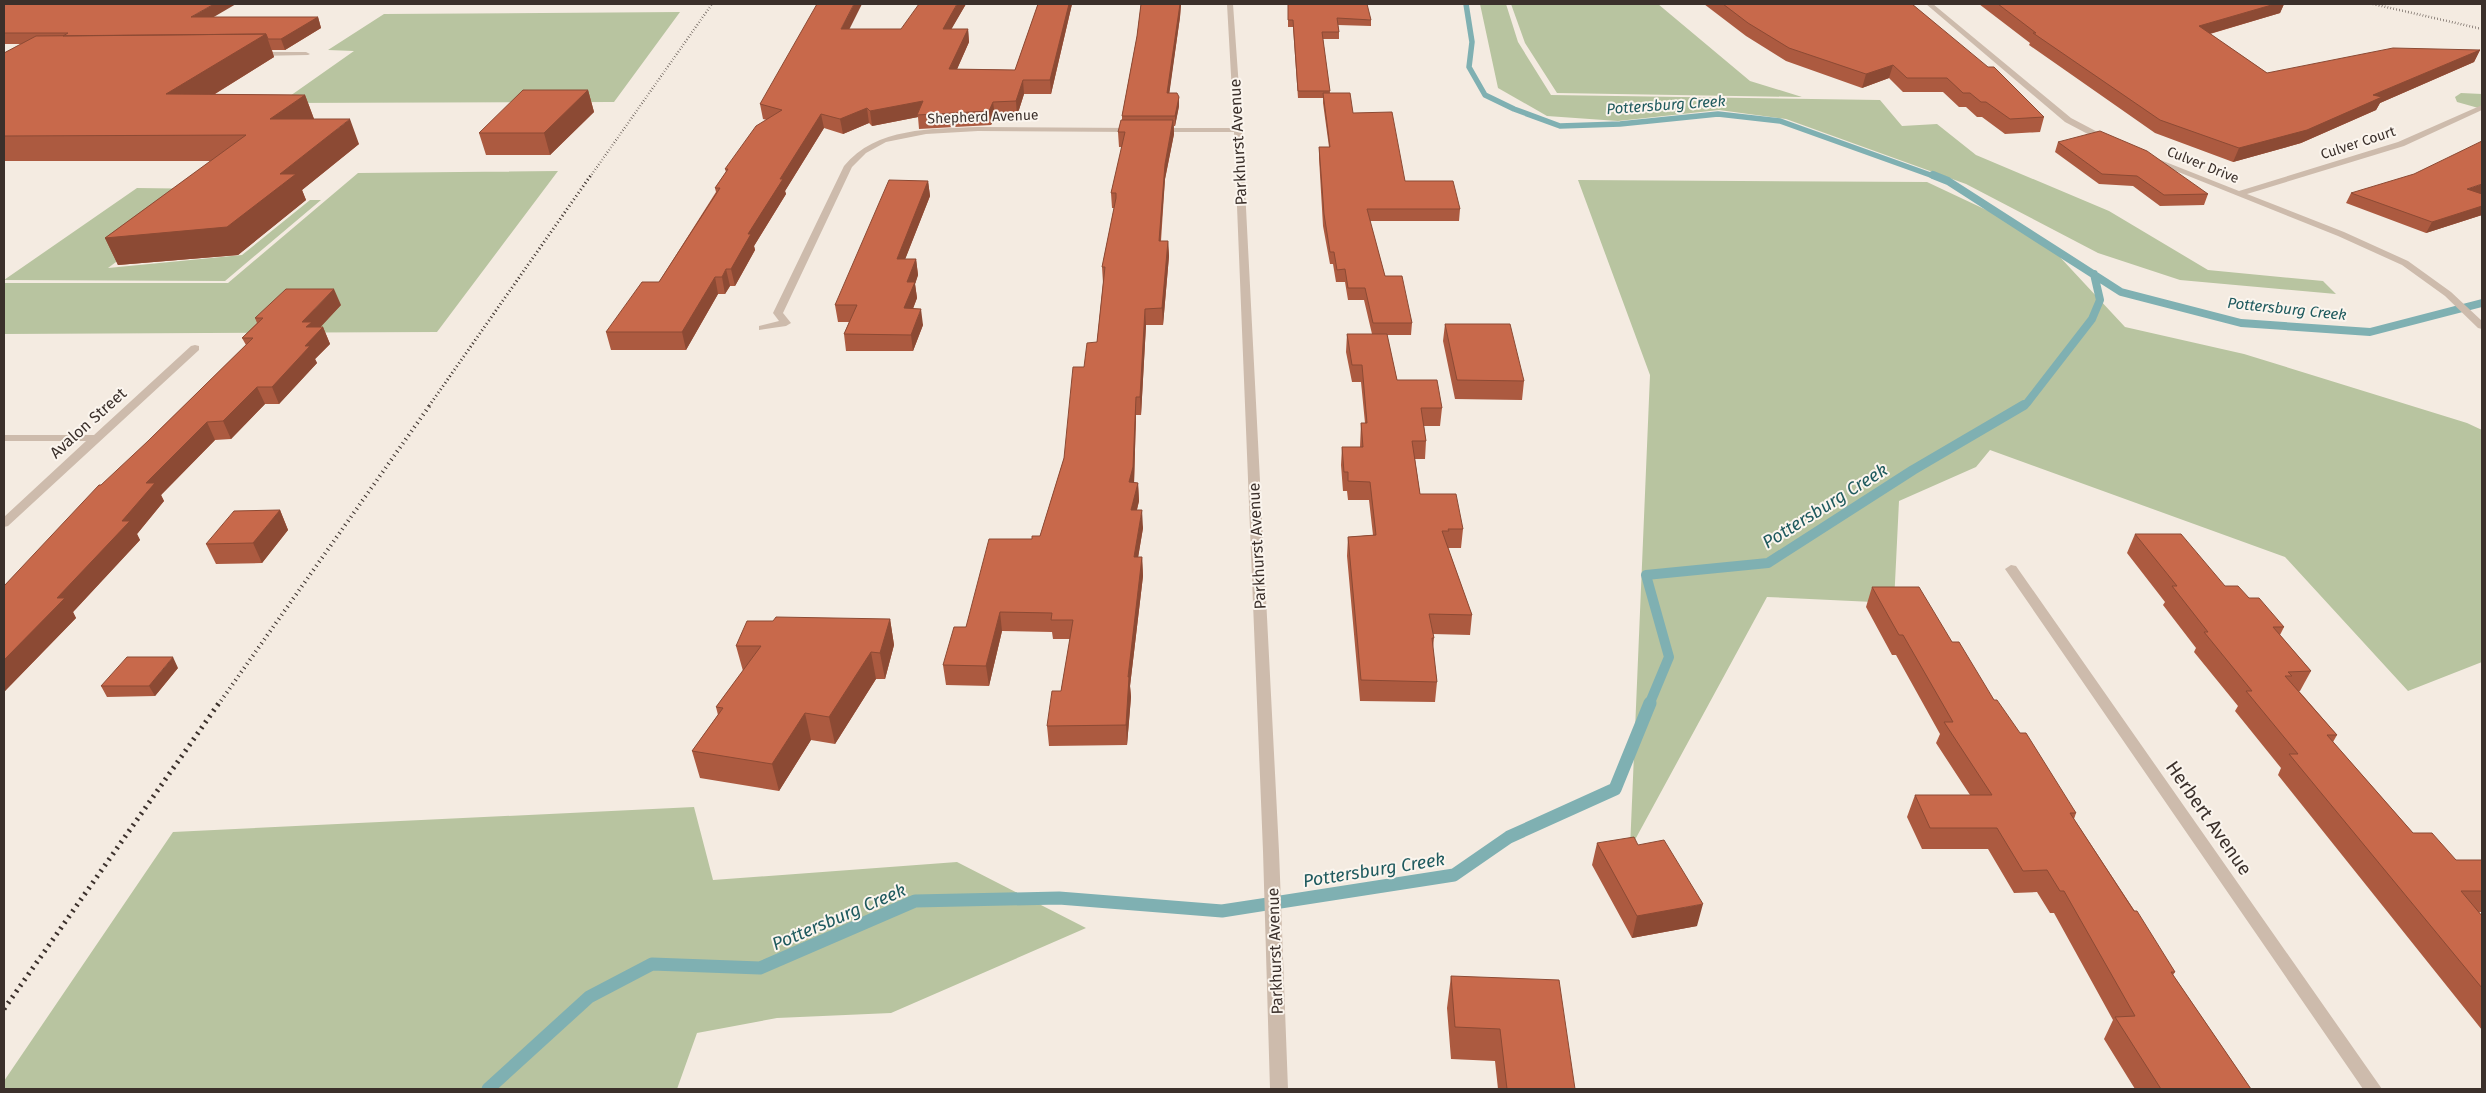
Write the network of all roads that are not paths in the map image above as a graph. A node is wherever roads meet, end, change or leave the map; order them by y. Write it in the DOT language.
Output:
graph roads {
  1 [pos="1230,4"];
  2 [pos="1929,4"];
  3 [pos="247,54"];
  4 [pos="306,54"];
  5 [pos="2482,107"];
  6 [pos="1238,130"];
  7 [pos="2115,145"];
  8 [pos="2142,156"];
  9 [pos="2238,194"];
  10 [pos="2482,326"];
  11 [pos="763,328"];
  12 [pos="195,348"];
  13 [pos="4,438"];
  14 [pos="96,438"];
  15 [pos="4,523"];
  16 [pos="2011,569"];
  17 [pos="1279,1089"];
  18 [pos="2374,1089"];
  1 -- 6 [label="street, Parkhurst Avenue"];
  2 -- 7 [label="street"];
  3 -- 4 [label="street"];
  5 -- 9 [label="street, Culver Court"];
  6 -- 11 [label="street, Shepherd Avenue"];
  6 -- 17 [label="street, Parkhurst Avenue"];
  8 -- 9 [label="street, Culver Drive"];
  9 -- 10 [label="street, Culver Drive"];
  12 -- 14 [label="street, Avalon Street"];
  13 -- 14 [label="street"];
  14 -- 15 [label="street, Avalon Street"];
  16 -- 18 [label="street, Herbert Avenue"];
}
